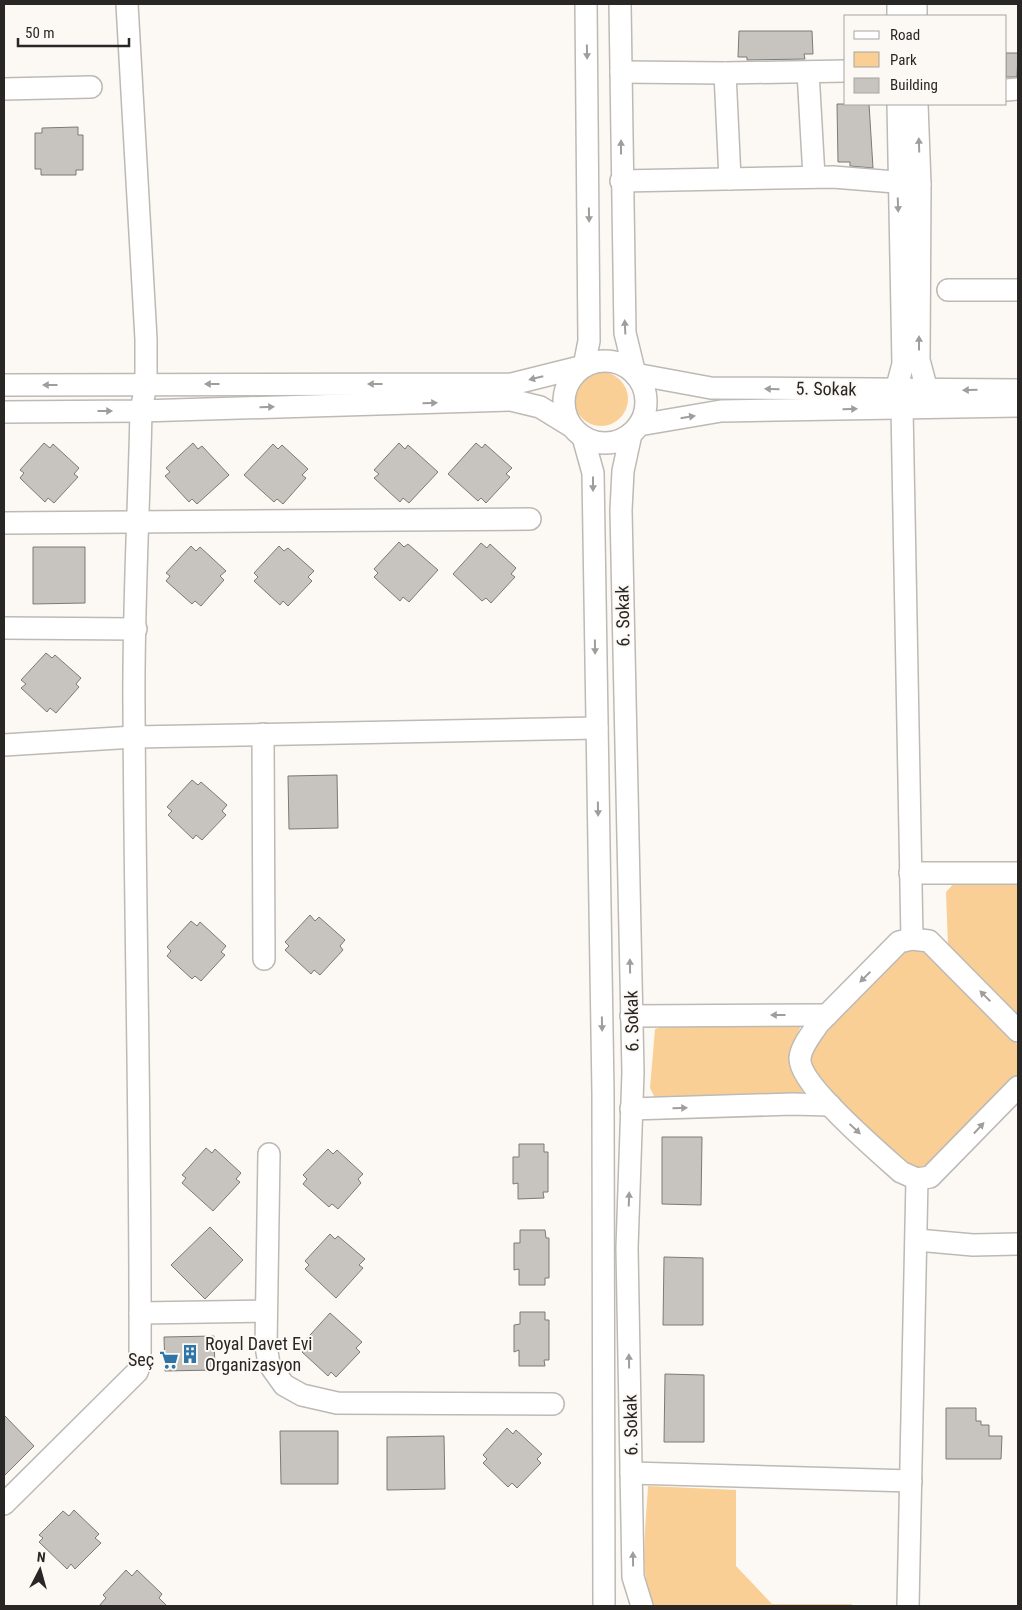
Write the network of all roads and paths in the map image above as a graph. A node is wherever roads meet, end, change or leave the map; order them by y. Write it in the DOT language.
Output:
graph roads {
  1 [pos="127,4"];
  2 [pos="586,4"];
  3 [pos="620,4"];
  4 [pos="844,70"];
  5 [pos="621,72"];
  6 [pos="808,72"];
  7 [pos="725,73"];
  8 [pos="91,87"];
  9 [pos="4,89"];
  10 [pos="898,105"];
  11 [pos="917,105"];
  12 [pos="814,177"];
  13 [pos="730,179"];
  14 [pos="622,181"];
  15 [pos="898,182"];
  16 [pos="920,184"];
  17 [pos="948,290"];
  18 [pos="1018,290"];
  19 [pos="584,366"];
  20 [pos="635,374"];
  21 [pos="146,384"];
  22 [pos="4,385"];
  23 [pos="927,390"];
  24 [pos="1018,390"];
  25 [pos="899,399"];
  26 [pos="1018,406"];
  27 [pos="141,411"];
  28 [pos="4,412"];
  29 [pos="635,430"];
  30 [pos="577,432"];
  31 [pos="530,519"];
  32 [pos="4,523"];
  33 [pos="138,524"];
  34 [pos="4,628"];
  35 [pos="136,629"];
  36 [pos="597,728"];
  37 [pos="263,734"];
  38 [pos="134,737"];
  39 [pos="4,745"];
  40 [pos="910,873"];
  41 [pos="1018,873"];
  42 [pos="912,939"];
  43 [pos="264,959"];
  44 [pos="827,1015"];
  45 [pos="632,1016"];
  46 [pos="1016,1027"];
  47 [pos="1016,1091"];
  48 [pos="830,1105"];
  49 [pos="631,1110"];
  50 [pos="269,1154"];
  51 [pos="917,1179"];
  52 [pos="917,1240"];
  53 [pos="1018,1244"];
  54 [pos="266,1311"];
  55 [pos="140,1312"];
  56 [pos="553,1404"];
  57 [pos="631,1472"];
  58 [pos="911,1481"];
  59 [pos="4,1504"];
  60 [pos="604,1606"];
  61 [pos="642,1606"];
  62 [pos="908,1606"];
  1 -- 21 [label="street"];
  2 -- 19 [label="street, one-way"];
  3 -- 5 [label="street"];
  4 -- 6 [label="street"];
  5 -- 7 [label="street"];
  14 -- 5 [label="street, one-way"];
  6 -- 7 [label="street"];
  6 -- 12 [label="street"];
  7 -- 13 [label="street"];
  8 -- 9 [label="street"];
  10 -- 15 [label="street"];
  16 -- 11 [label="street, one-way"];
  12 -- 13 [label="street"];
  12 -- 15 [label="street"];
  13 -- 14 [label="street"];
  20 -- 14 [label="street, one-way"];
  15 -- 16 [label="street"];
  15 -- 25 [label="street, one-way"];
  23 -- 16 [label="street, one-way"];
  17 -- 18 [label="street"];
  19 -- 20 [label="street"];
  19 -- 21 [label="street, one-way"];
  19 -- 30 [label="street"];
  25 -- 20 [label="street, 5. Sokak, one-way"];
  20 -- 29 [label="street"];
  21 -- 22 [label="street, one-way"];
  21 -- 27 [label="street"];
  24 -- 23 [label="street, 5. Sokak, one-way"];
  23 -- 25 [label="street, 5. Sokak"];
  25 -- 26 [label="street, 5. Sokak"];
  29 -- 25 [label="street, 5. Sokak, one-way"];
  25 -- 40 [label="street"];
  28 -- 27 [label="street, one-way"];
  27 -- 30 [label="street, one-way"];
  27 -- 33 [label="street"];
  29 -- 30 [label="street"];
  45 -- 29 [label="street, 6. Sokak, one-way"];
  30 -- 36 [label="street, 6. Sokak, one-way"];
  31 -- 33 [label="street"];
  32 -- 33 [label="street"];
  33 -- 35 [label="street"];
  34 -- 35 [label="street"];
  35 -- 38 [label="street"];
  36 -- 37 [label="street"];
  36 -- 60 [label="street, 6. Sokak, one-way"];
  37 -- 38 [label="street"];
  37 -- 43 [label="street"];
  38 -- 39 [label="street"];
  38 -- 55 [label="street"];
  40 -- 41 [label="street"];
  40 -- 42 [label="street"];
  42 -- 44 [label="street, one-way"];
  46 -- 42 [label="street, one-way"];
  44 -- 45 [label="street, one-way"];
  44 -- 48 [label="street"];
  45 -- 49 [label="street, 6. Sokak"];
  51 -- 47 [label="street, one-way"];
  49 -- 48 [label="street, one-way"];
  48 -- 51 [label="street, one-way"];
  57 -- 49 [label="street, 6. Sokak, one-way"];
  50 -- 54 [label="street"];
  51 -- 52 [label="street"];
  52 -- 53 [label="street"];
  52 -- 58 [label="street"];
  54 -- 55 [label="street"];
  54 -- 56 [label="street"];
  55 -- 59 [label="street"];
  57 -- 58 [label="street"];
  61 -- 57 [label="street, 6. Sokak, one-way"];
  58 -- 62 [label="street"];
}
